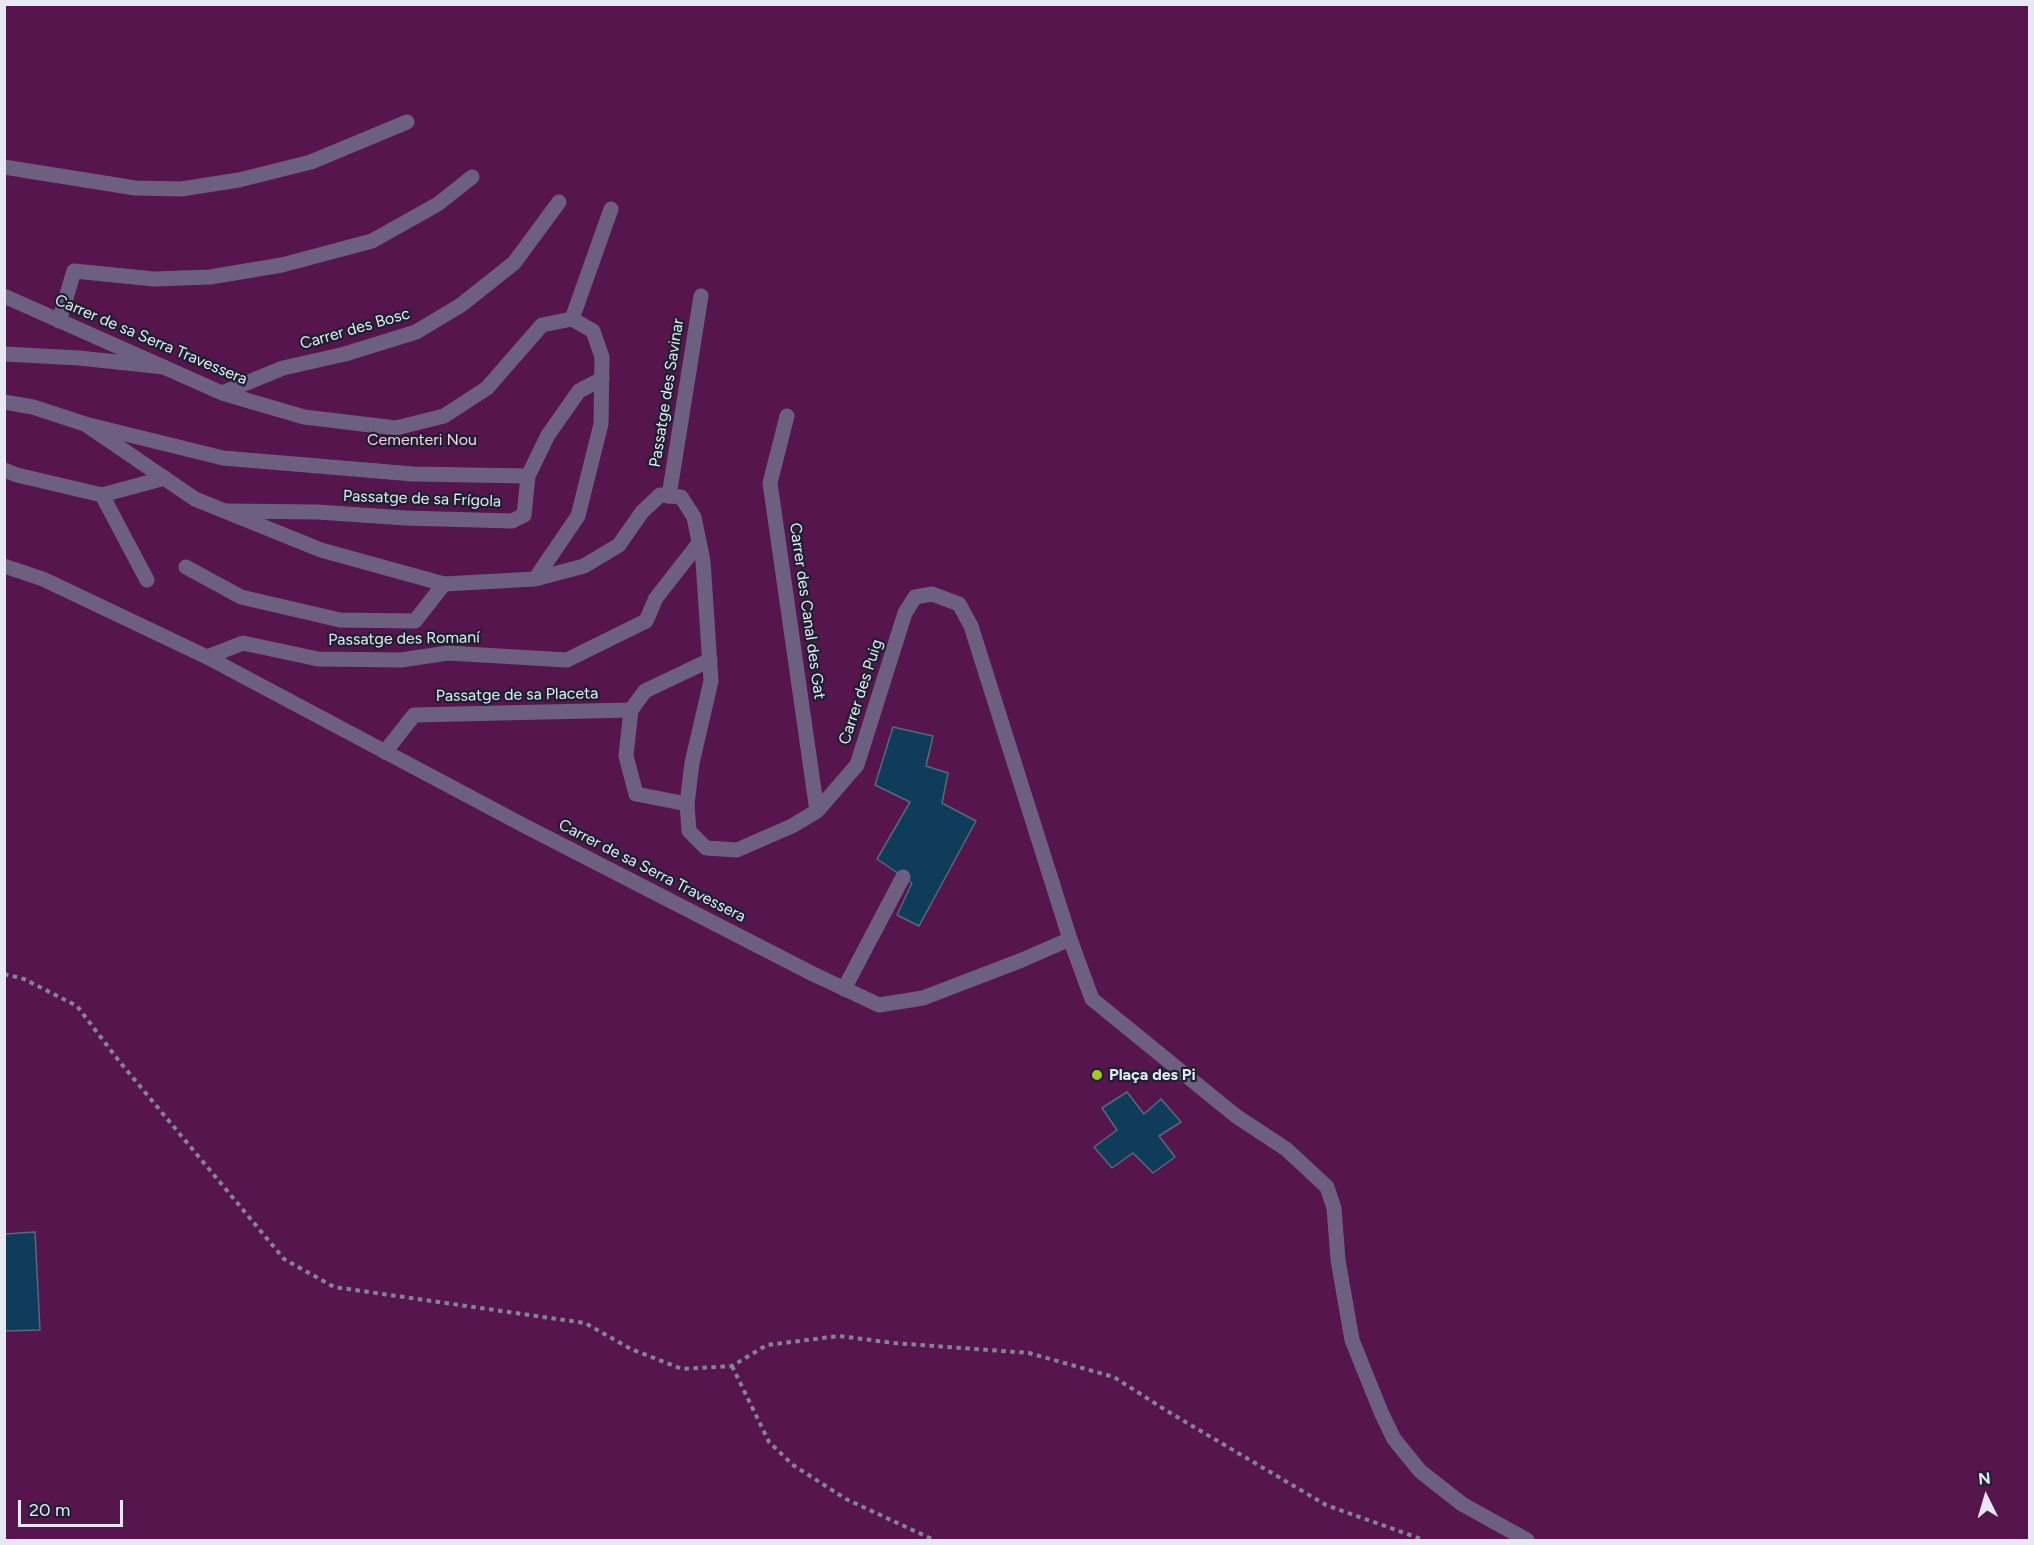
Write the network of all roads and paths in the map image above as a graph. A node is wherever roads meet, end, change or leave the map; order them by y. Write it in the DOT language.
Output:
graph roads {
  1 [pos="407,122"];
  2 [pos="4,167"];
  3 [pos="472,177"];
  4 [pos="559,202"];
  5 [pos="611,209"];
  6 [pos="4,296"];
  7 [pos="701,296"];
  8 [pos="572,319"];
  9 [pos="59,321"];
  10 [pos="4,354"];
  11 [pos="164,367"];
  12 [pos="602,380"];
  13 [pos="222,393"];
  14 [pos="4,402"];
  15 [pos="787,416"];
  16 [pos="85,424"];
  17 [pos="4,470"];
  18 [pos="528,476"];
  19 [pos="165,478"];
  20 [pos="102,495"];
  21 [pos="669,496"];
  22 [pos="226,511"];
  23 [pos="699,543"];
  24 [pos="4,566"];
  25 [pos="186,567"];
  26 [pos="535,579"];
  27 [pos="147,580"];
  28 [pos="444,584"];
  29 [pos="207,657"];
  30 [pos="710,660"];
  31 [pos="631,710"];
  32 [pos="385,752"];
  33 [pos="687,804"];
  34 [pos="817,812"];
  35 [pos="903,876"];
  36 [pos="1070,939"];
  37 [pos="4,974"];
  38 [pos="844,989"];
  39 [pos="732,1366"];
  40 [pos="934,1540"];
  41 [pos="1424,1540"];
  42 [pos="1527,1540"];
  1 -- 2 [label="street"];
  3 -- 9 [label="street"];
  4 -- 13 [label="street, Carrer des Bosc"];
  5 -- 8 [label="street"];
  6 -- 9 [label="street, Carrer de sa Serra Travessera"];
  7 -- 21 [label="street, Passatge des Savinar"];
  8 -- 12 [label="street"];
  8 -- 13 [label="street, Carrer de sa Serra Travessera"];
  9 -- 11 [label="street, Carrer de sa Serra Travessera"];
  10 -- 11 [label="street"];
  11 -- 13 [label="street, Carrer de sa Serra Travessera"];
  12 -- 18 [label="street, Passatge de sa Frígola"];
  12 -- 26 [label="street"];
  14 -- 16 [label="street"];
  15 -- 34 [label="street, Carrer des Canal des Gat"];
  16 -- 18 [label="street"];
  16 -- 19 [label="street"];
  17 -- 20 [label="street"];
  18 -- 22 [label="street, Passatge de sa Frígola"];
  19 -- 20 [label="street"];
  19 -- 22 [label="street"];
  20 -- 27 [label="street"];
  21 -- 23 [label="street, Carrer des Puig"];
  21 -- 26 [label="street"];
  22 -- 28 [label="street"];
  23 -- 29 [label="street, Passatge des Romaní"];
  23 -- 30 [label="street, Carrer des Puig"];
  24 -- 29 [label="street, Carrer de sa Serra Travessera"];
  25 -- 28 [label="street"];
  26 -- 28 [label="street"];
  29 -- 32 [label="street, Carrer de sa Serra Travessera"];
  30 -- 31 [label="street"];
  30 -- 33 [label="street, Carrer des Puig"];
  31 -- 32 [label="street, Passatge de sa Placeta"];
  31 -- 33 [label="street"];
  32 -- 38 [label="street, Carrer de sa Serra Travessera"];
  33 -- 34 [label="street, Carrer des Puig"];
  34 -- 36 [label="street, Carrer des Puig"];
  35 -- 38 [label="street"];
  36 -- 38 [label="street, Carrer de sa Serra Travessera"];
  36 -- 42 [label="street"];
  37 -- 39 [label="path"];
  39 -- 40 [label="path"];
  39 -- 41 [label="path"];
}
